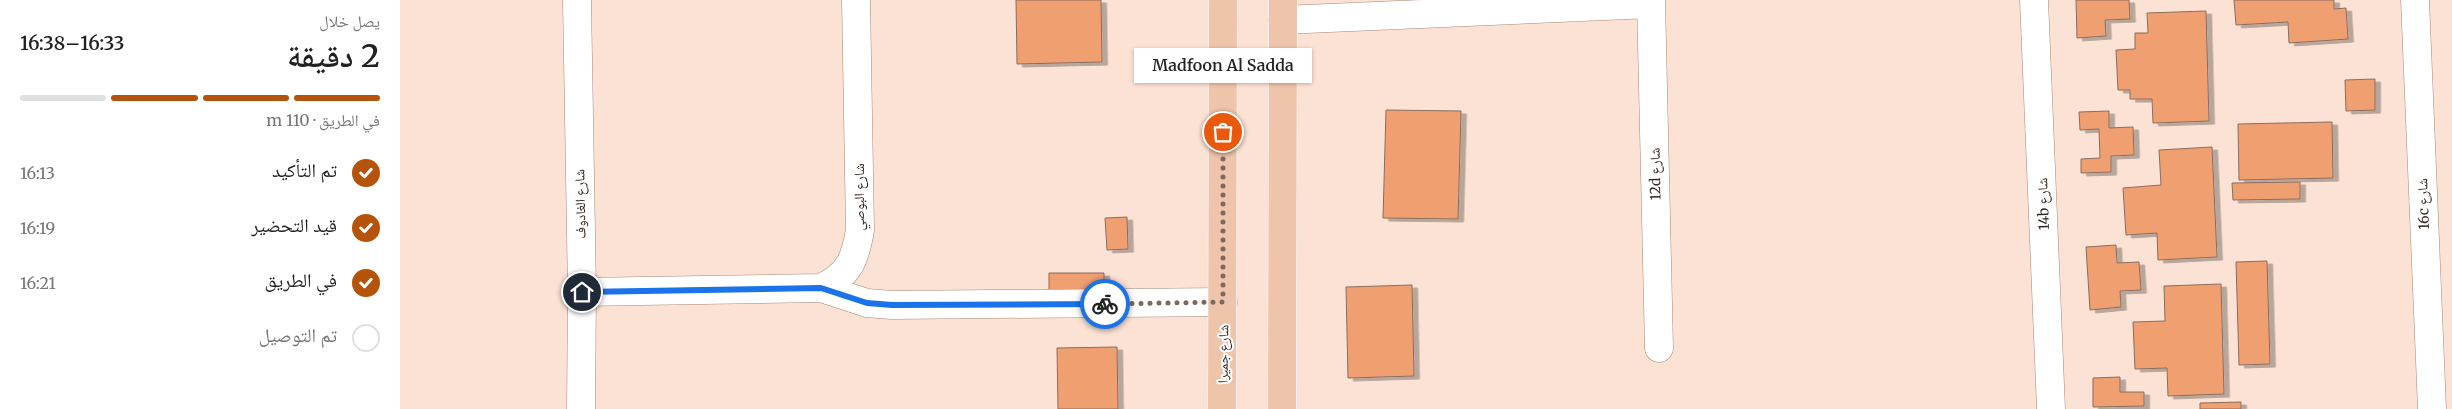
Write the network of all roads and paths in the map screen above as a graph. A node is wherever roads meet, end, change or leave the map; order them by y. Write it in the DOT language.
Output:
graph roads {
  1 [pos="577,0"];
  2 [pos="856,0"];
  3 [pos="1223,0"];
  4 [pos="2034,0"];
  5 [pos="2414,0"];
  6 [pos="1651,2"];
  7 [pos="1283,10"];
  8 [pos="821,288"];
  9 [pos="582,292"];
  10 [pos="1223,302"];
  11 [pos="1659,348"];
  12 [pos="581,409"];
  13 [pos="1222,409"];
  14 [pos="1282,409"];
  15 [pos="2050,409"];
  16 [pos="2432,409"];
  1 -- 9 [label="street, شارع الغادوف"];
  2 -- 8 [label="street, شارع البوصي"];
  3 -- 10 [label="main road, شارع جميرا"];
  4 -- 15 [label="street, 14b شارع"];
  5 -- 16 [label="street, 16c شارع"];
  6 -- 7 [label="street"];
  6 -- 11 [label="street, 12d شارع"];
  7 -- 14 [label="main road"];
  8 -- 9 [label="street, شارع البوصي"];
  8 -- 10 [label="street"];
  9 -- 12 [label="street, شارع الغادوف"];
  10 -- 13 [label="main road, شارع جميرا"];
}
